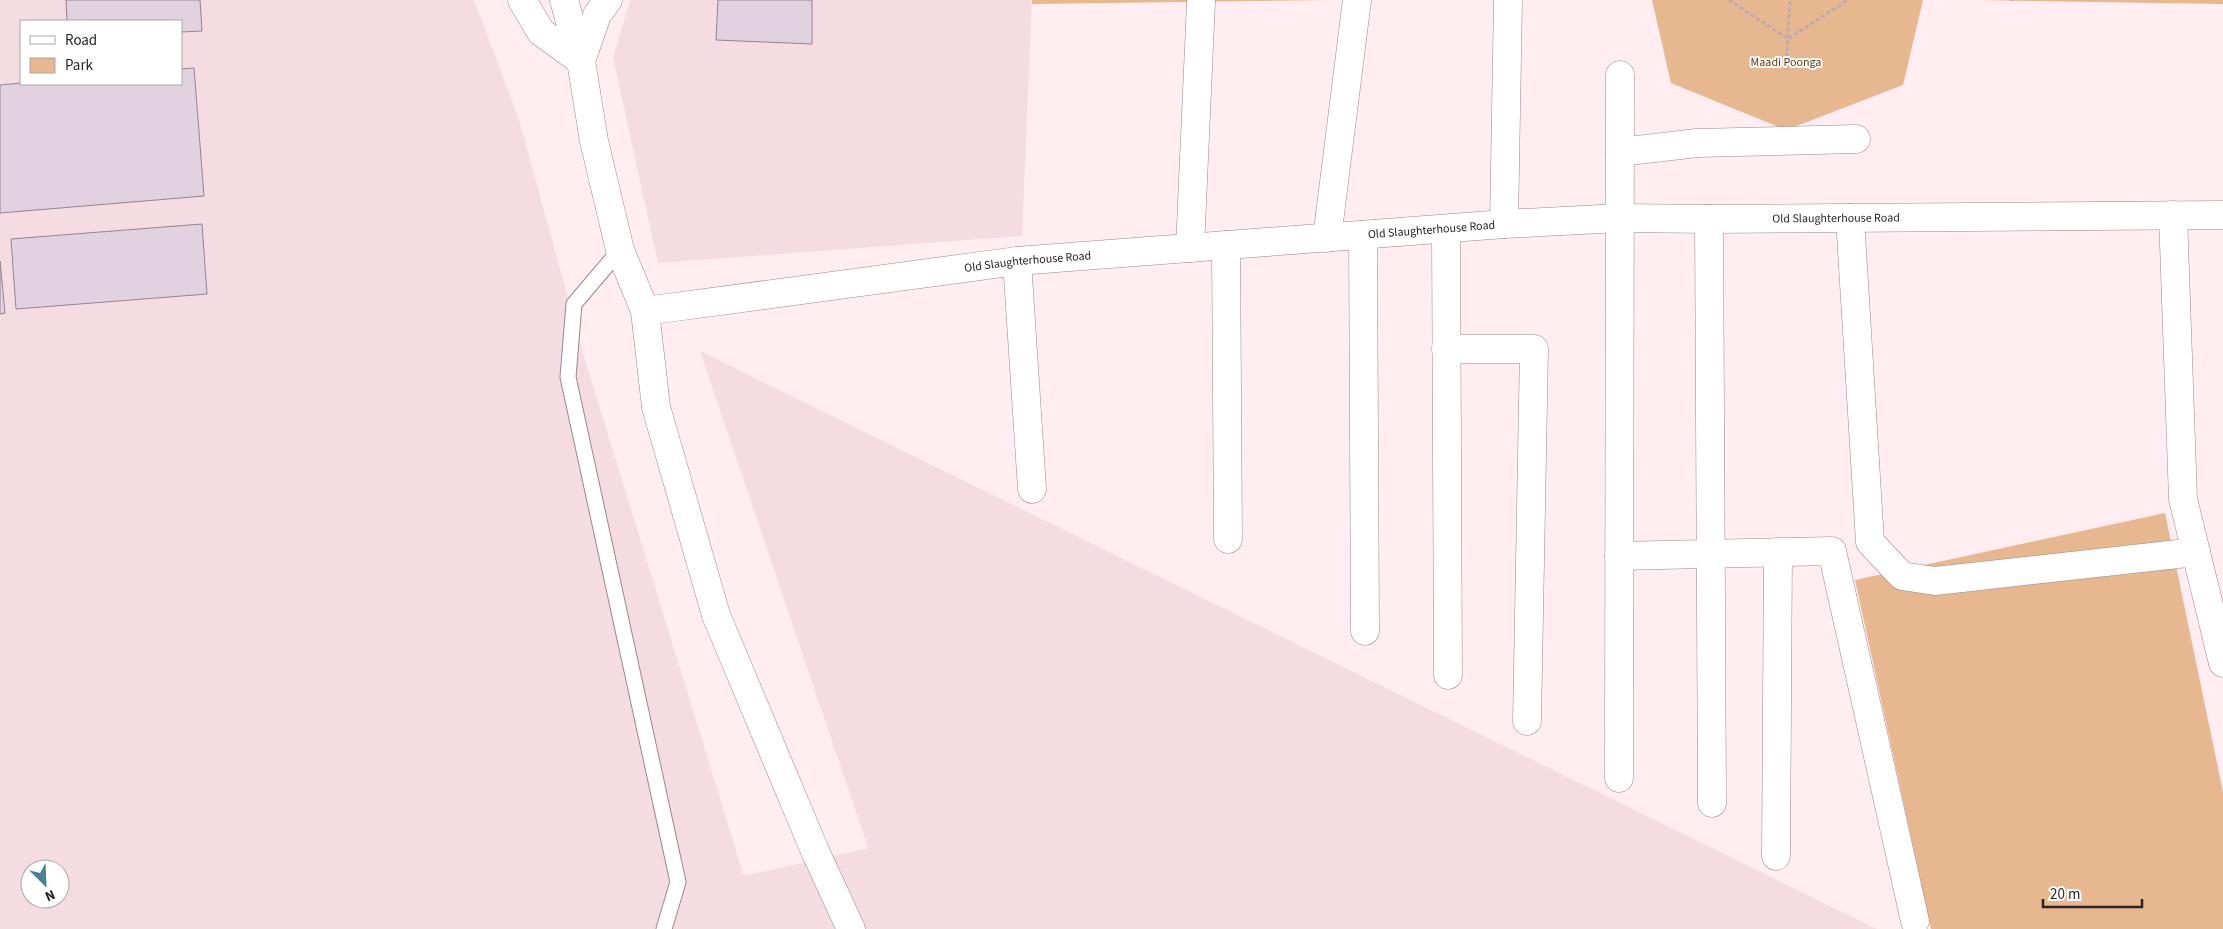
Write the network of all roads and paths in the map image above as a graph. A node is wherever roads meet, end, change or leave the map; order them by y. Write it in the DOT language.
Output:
graph roads {
  1 [pos="522,0"];
  2 [pos="564,0"];
  3 [pos="608,0"];
  4 [pos="1357,0"];
  5 [pos="1508,0"];
  6 [pos="1729,0"];
  7 [pos="1790,0"];
  8 [pos="1848,0"];
  9 [pos="1201,2"];
  10 [pos="1788,39"];
  11 [pos="580,61"];
  12 [pos="1786,70"];
  13 [pos="1620,75"];
  14 [pos="1856,139"];
  15 [pos="1620,152"];
  16 [pos="2173,215"];
  17 [pos="2223,215"];
  18 [pos="1620,218"];
  19 [pos="1850,218"];
  20 [pos="1708,219"];
  21 [pos="1504,224"];
  22 [pos="1446,229"];
  23 [pos="1362,235"];
  24 [pos="1327,238"];
  25 [pos="1226,245"];
  26 [pos="1190,248"];
  27 [pos="620,250"];
  28 [pos="1017,261"];
  29 [pos="645,311"];
  30 [pos="1446,349"];
  31 [pos="1032,488"];
  32 [pos="1228,540"];
  33 [pos="1778,552"];
  34 [pos="2196,552"];
  35 [pos="1709,554"];
  36 [pos="1619,556"];
  37 [pos="1365,631"];
  38 [pos="2223,663"];
  39 [pos="1448,675"];
  40 [pos="1527,721"];
  41 [pos="1619,778"];
  42 [pos="1712,803"];
  43 [pos="1776,856"];
  44 [pos="1915,921"];
  45 [pos="664,929"];
  46 [pos="851,929"];
  1 -- 11 [label="street"];
  2 -- 11 [label="street"];
  3 -- 11 [label="street"];
  4 -- 24 [label="street"];
  5 -- 21 [label="street"];
  6 -- 10 [label="path"];
  7 -- 10 [label="path"];
  8 -- 10 [label="path"];
  9 -- 26 [label="street"];
  10 -- 12 [label="path"];
  11 -- 27 [label="street"];
  13 -- 15 [label="street"];
  14 -- 15 [label="street"];
  15 -- 18 [label="street"];
  16 -- 17 [label="street, Old Slaughterhouse Road"];
  16 -- 19 [label="street, Old Slaughterhouse Road"];
  16 -- 34 [label="street"];
  18 -- 20 [label="street, Old Slaughterhouse Road"];
  18 -- 21 [label="street, Old Slaughterhouse Road"];
  18 -- 36 [label="street"];
  19 -- 20 [label="street, Old Slaughterhouse Road"];
  19 -- 34 [label="street"];
  20 -- 35 [label="street"];
  21 -- 22 [label="street, Old Slaughterhouse Road"];
  22 -- 23 [label="street, Old Slaughterhouse Road"];
  22 -- 30 [label="street"];
  23 -- 24 [label="street, Old Slaughterhouse Road"];
  23 -- 37 [label="street"];
  24 -- 25 [label="street, Old Slaughterhouse Road"];
  25 -- 26 [label="street, Old Slaughterhouse Road"];
  25 -- 32 [label="street"];
  26 -- 28 [label="street, Old Slaughterhouse Road"];
  27 -- 29 [label="street"];
  27 -- 45 [label="lane"];
  28 -- 29 [label="street, Old Slaughterhouse Road"];
  28 -- 31 [label="street"];
  29 -- 46 [label="street"];
  30 -- 39 [label="street"];
  30 -- 40 [label="street"];
  33 -- 35 [label="street"];
  33 -- 43 [label="street"];
  33 -- 44 [label="street"];
  34 -- 38 [label="street"];
  35 -- 36 [label="street"];
  35 -- 42 [label="street"];
  36 -- 41 [label="street"];
}
